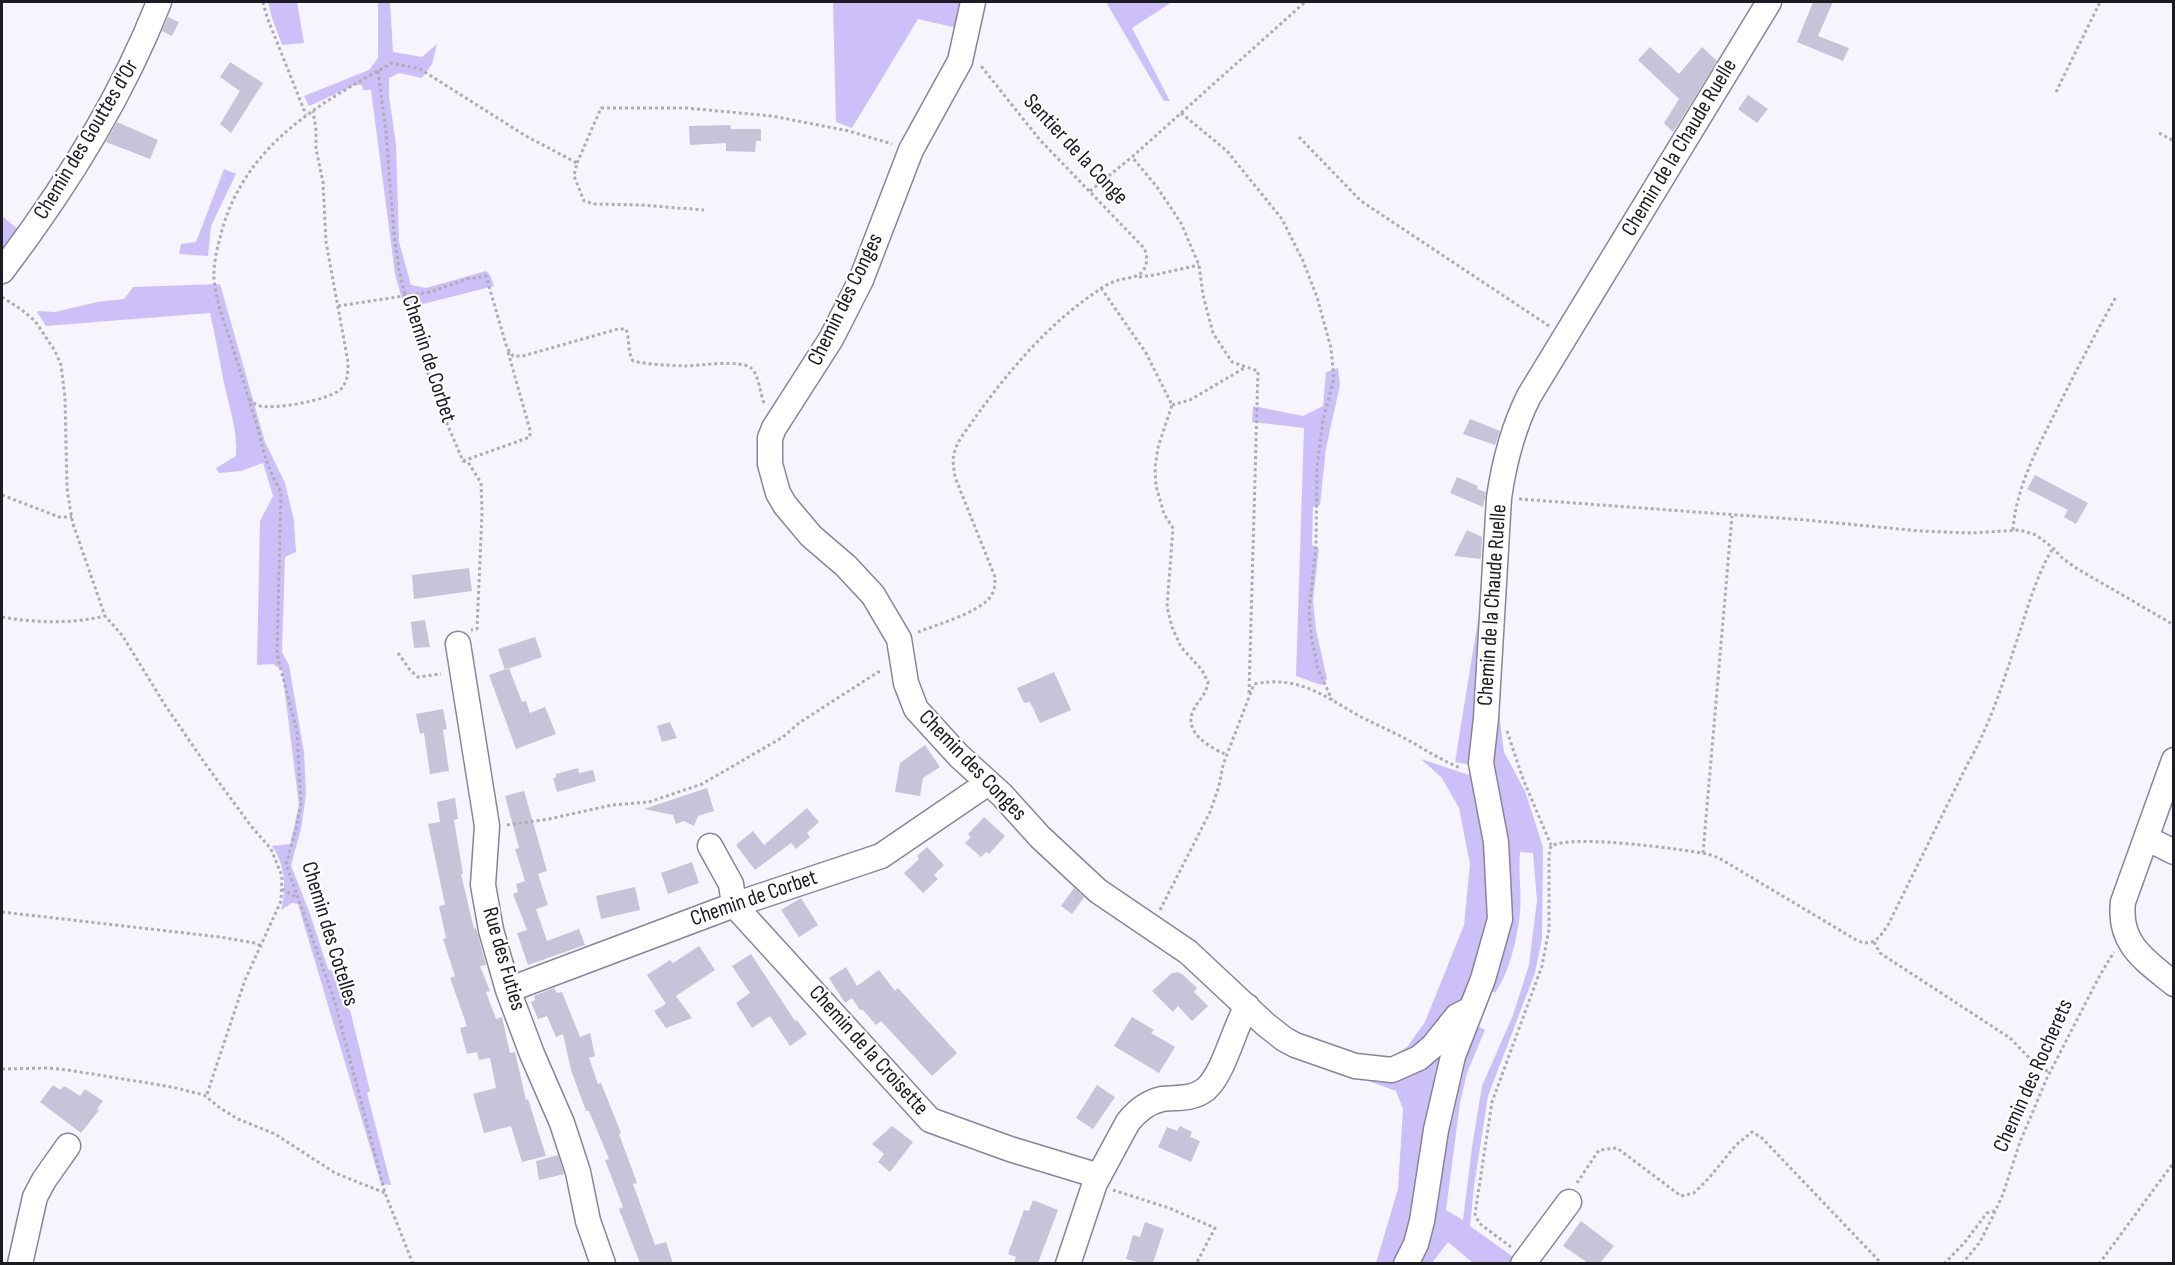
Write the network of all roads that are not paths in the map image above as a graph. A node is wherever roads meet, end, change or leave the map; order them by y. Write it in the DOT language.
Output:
graph roads {
  1 [pos="159,2"];
  2 [pos="973,2"];
  3 [pos="1769,2"];
  4 [pos="2,270"];
  5 [pos="463,647"];
  6 [pos="2174,760"];
  7 [pos="988,783"];
  8 [pos="2146,838"];
  9 [pos="710,846"];
  10 [pos="2174,852"];
  11 [pos="734,905"];
  12 [pos="2174,984"];
  13 [pos="508,990"];
  14 [pos="1247,1006"];
  15 [pos="1472,1009"];
  16 [pos="68,1146"];
  17 [pos="1097,1180"];
  18 [pos="1569,1202"];
  19 [pos="1526,1259"];
  20 [pos="20,1263"];
  21 [pos="603,1263"];
  22 [pos="1068,1263"];
  23 [pos="1406,1263"];
  1 -- 4 [label="street, Chemin des Gouttes d'Or"];
  2 -- 7 [label="street, Chemin des Conges"];
  3 -- 15 [label="street, Chemin de la Chaude Ruelle"];
  5 -- 13 [label="street, Rue des Futies"];
  6 -- 8 [label="street"];
  7 -- 11 [label="street, Chemin de Corbet"];
  7 -- 14 [label="street, Chemin des Conges"];
  8 -- 10 [label="street"];
  8 -- 12 [label="street"];
  9 -- 11 [label="street"];
  11 -- 13 [label="street, Chemin de Corbet"];
  11 -- 17 [label="street, Chemin de la Croisette"];
  13 -- 21 [label="street, Rue des Futies"];
  14 -- 15 [label="street, Chemin des Conges"];
  14 -- 17 [label="street"];
  15 -- 23 [label="street, Chemin de la Chaude Ruelle"];
  16 -- 20 [label="street"];
  17 -- 22 [label="street"];
  18 -- 19 [label="street"];
}
